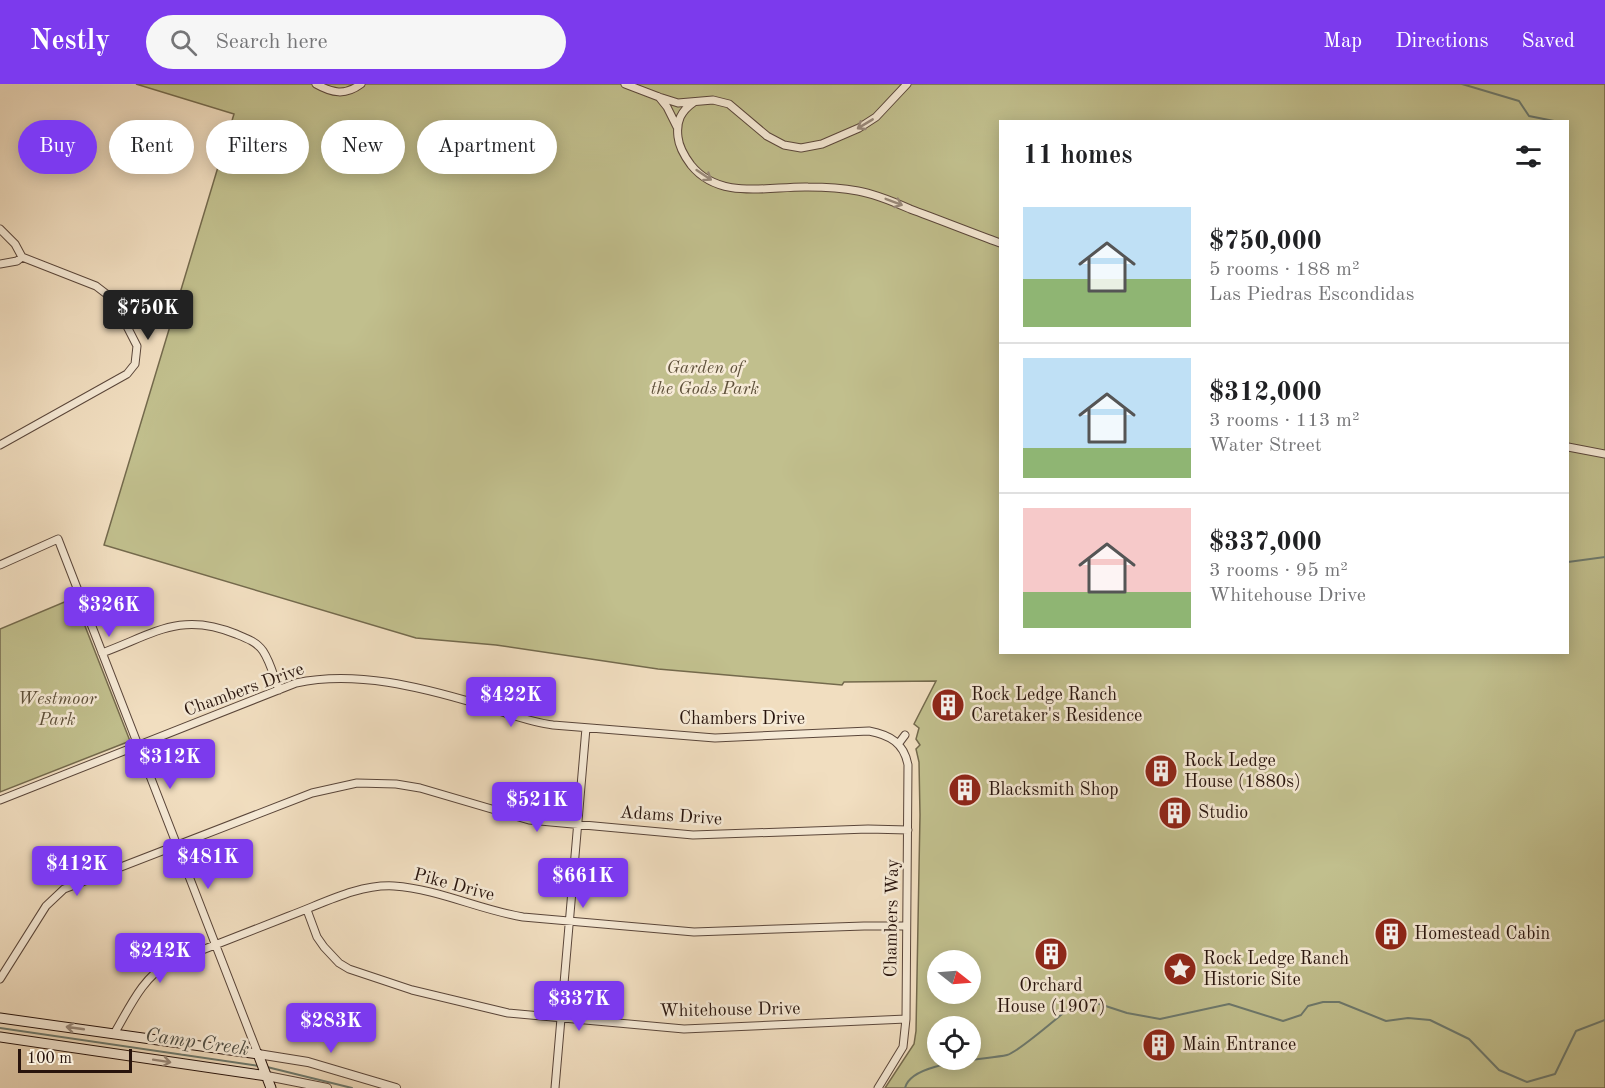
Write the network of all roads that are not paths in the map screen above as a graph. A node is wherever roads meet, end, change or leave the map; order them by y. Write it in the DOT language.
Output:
graph roads {
  1 [pos="316,84"];
  2 [pos="361,84"];
  3 [pos="625,84"];
  4 [pos="907,84"];
  5 [pos="659,98"];
  6 [pos="694,102"];
  7 [pos="677,127"];
  8 [pos="0,229"];
  9 [pos="999,243"];
  10 [pos="22,257"];
  11 [pos="0,264"];
  12 [pos="0,445"];
  13 [pos="1569,447"];
  14 [pos="1605,454"];
  15 [pos="0,565"];
  16 [pos="102,653"];
  17 [pos="279,690"];
  18 [pos="586,728"];
  19 [pos="905,735"];
  20 [pos="899,743"];
  21 [pos="139,745"];
  22 [pos="0,800"];
  23 [pos="579,824"];
  24 [pos="908,830"];
  25 [pos="177,845"];
  26 [pos="307,910"];
  27 [pos="570,922"];
  28 [pos="906,926"];
  29 [pos="216,945"];
  30 [pos="0,979"];
  31 [pos="0,1018"];
  32 [pos="561,1018"];
  33 [pos="906,1019"];
  34 [pos="114,1034"];
  35 [pos="0,1037"];
  36 [pos="258,1054"];
  37 [pos="267,1076"];
  38 [pos="271,1088"];
  39 [pos="327,1088"];
  40 [pos="396,1088"];
  41 [pos="555,1088"];
  42 [pos="878,1088"];
  1 -- 2 [label="street"];
  3 -- 5 [label="street"];
  4 -- 6 [label="street, one-way"];
  5 -- 6 [label="street"];
  5 -- 7 [label="street"];
  6 -- 7 [label="street"];
  7 -- 9 [label="street, one-way"];
  8 -- 10 [label="street"];
  10 -- 11 [label="street"];
  10 -- 12 [label="street"];
  13 -- 14 [label="street"];
  15 -- 16 [label="street"];
  16 -- 17 [label="street"];
  16 -- 21 [label="street"];
  17 -- 18 [label="street, Chambers Drive"];
  17 -- 21 [label="street, Chambers Drive"];
  18 -- 20 [label="street, Chambers Drive"];
  18 -- 23 [label="street"];
  19 -- 20 [label="street"];
  20 -- 24 [label="street, Chambers Way"];
  21 -- 22 [label="street, Chambers Drive"];
  21 -- 25 [label="street"];
  23 -- 24 [label="street, Adams Drive"];
  23 -- 25 [label="street, Adams Drive"];
  23 -- 27 [label="street"];
  24 -- 28 [label="street, Chambers Way"];
  25 -- 29 [label="street"];
  25 -- 30 [label="street, Adams Drive"];
  26 -- 27 [label="street, Pike Drive"];
  26 -- 29 [label="street, Pike Drive"];
  26 -- 32 [label="street, Whitehouse Drive"];
  27 -- 28 [label="street, Pike Drive"];
  27 -- 32 [label="street"];
  28 -- 33 [label="street, Chambers Way"];
  29 -- 34 [label="street, Pike Drive"];
  29 -- 36 [label="street"];
  34 -- 31 [label="main road, one-way"];
  32 -- 33 [label="street, Whitehouse Drive"];
  32 -- 41 [label="street"];
  33 -- 42 [label="street, Chambers Way"];
  34 -- 36 [label="main road"];
  35 -- 37 [label="main road, one-way"];
  36 -- 37 [label="main road"];
  36 -- 40 [label="street"];
  37 -- 38 [label="main road"];
  37 -- 39 [label="street"];
}
